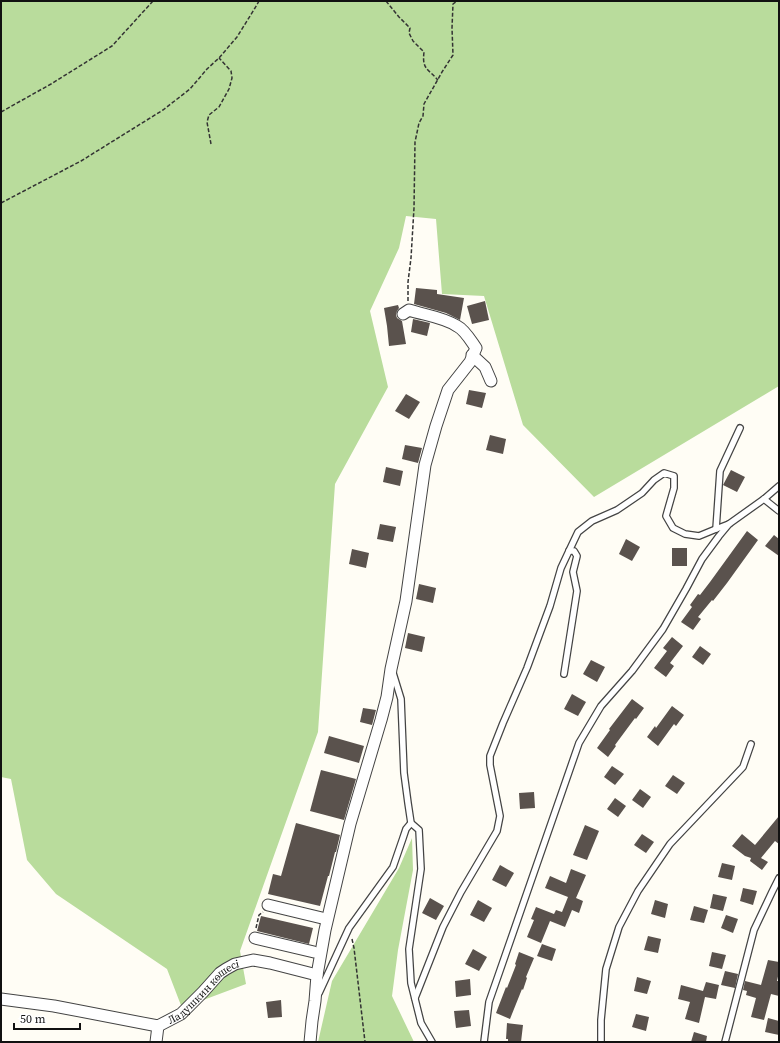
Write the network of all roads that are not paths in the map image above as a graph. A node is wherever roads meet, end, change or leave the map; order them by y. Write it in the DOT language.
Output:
graph roads {
  1 [pos="406,312"];
  2 [pos="472,355"];
  3 [pos="491,381"];
  4 [pos="740,428"];
  5 [pos="779,486"];
  6 [pos="764,498"];
  7 [pos="779,510"];
  8 [pos="729,524"];
  9 [pos="716,529"];
  10 [pos="569,551"];
  11 [pos="391,669"];
  12 [pos="564,674"];
  13 [pos="368,743"];
  14 [pos="750,744"];
  15 [pos="411,823"];
  16 [pos="779,878"];
  17 [pos="268,905"];
  18 [pos="322,918"];
  19 [pos="255,938"];
  20 [pos="314,952"];
  21 [pos="317,975"];
  22 [pos="415,998"];
  23 [pos="1,999"];
  24 [pos="316,1001"];
  25 [pos="158,1026"];
  26 [pos="156,1042"];
  27 [pos="310,1042"];
  28 [pos="432,1042"];
  29 [pos="484,1042"];
  30 [pos="601,1042"];
  31 [pos="725,1042"];
  1 -- 2 [label="street"];
  2 -- 3 [label="street"];
  2 -- 11 [label="street"];
  4 -- 9 [label="lane"];
  5 -- 6 [label="lane"];
  6 -- 7 [label="lane"];
  6 -- 8 [label="lane"];
  8 -- 9 [label="lane"];
  8 -- 29 [label="lane"];
  9 -- 10 [label="lane"];
  10 -- 12 [label="lane"];
  10 -- 22 [label="lane"];
  11 -- 15 [label="lane"];
  11 -- 21 [label="street"];
  13 -- 18 [label="street"];
  14 -- 30 [label="lane"];
  15 -- 22 [label="lane"];
  15 -- 24 [label="lane"];
  16 -- 31 [label="lane"];
  17 -- 18 [label="street"];
  18 -- 20 [label="street"];
  19 -- 20 [label="street"];
  20 -- 21 [label="street"];
  21 -- 24 [label="street"];
  21 -- 25 [label="street, Ладушкин көшесі"];
  22 -- 28 [label="lane"];
  23 -- 25 [label="street, Ладушкин көшесі"];
  24 -- 27 [label="street"];
  25 -- 26 [label="street"];
}
